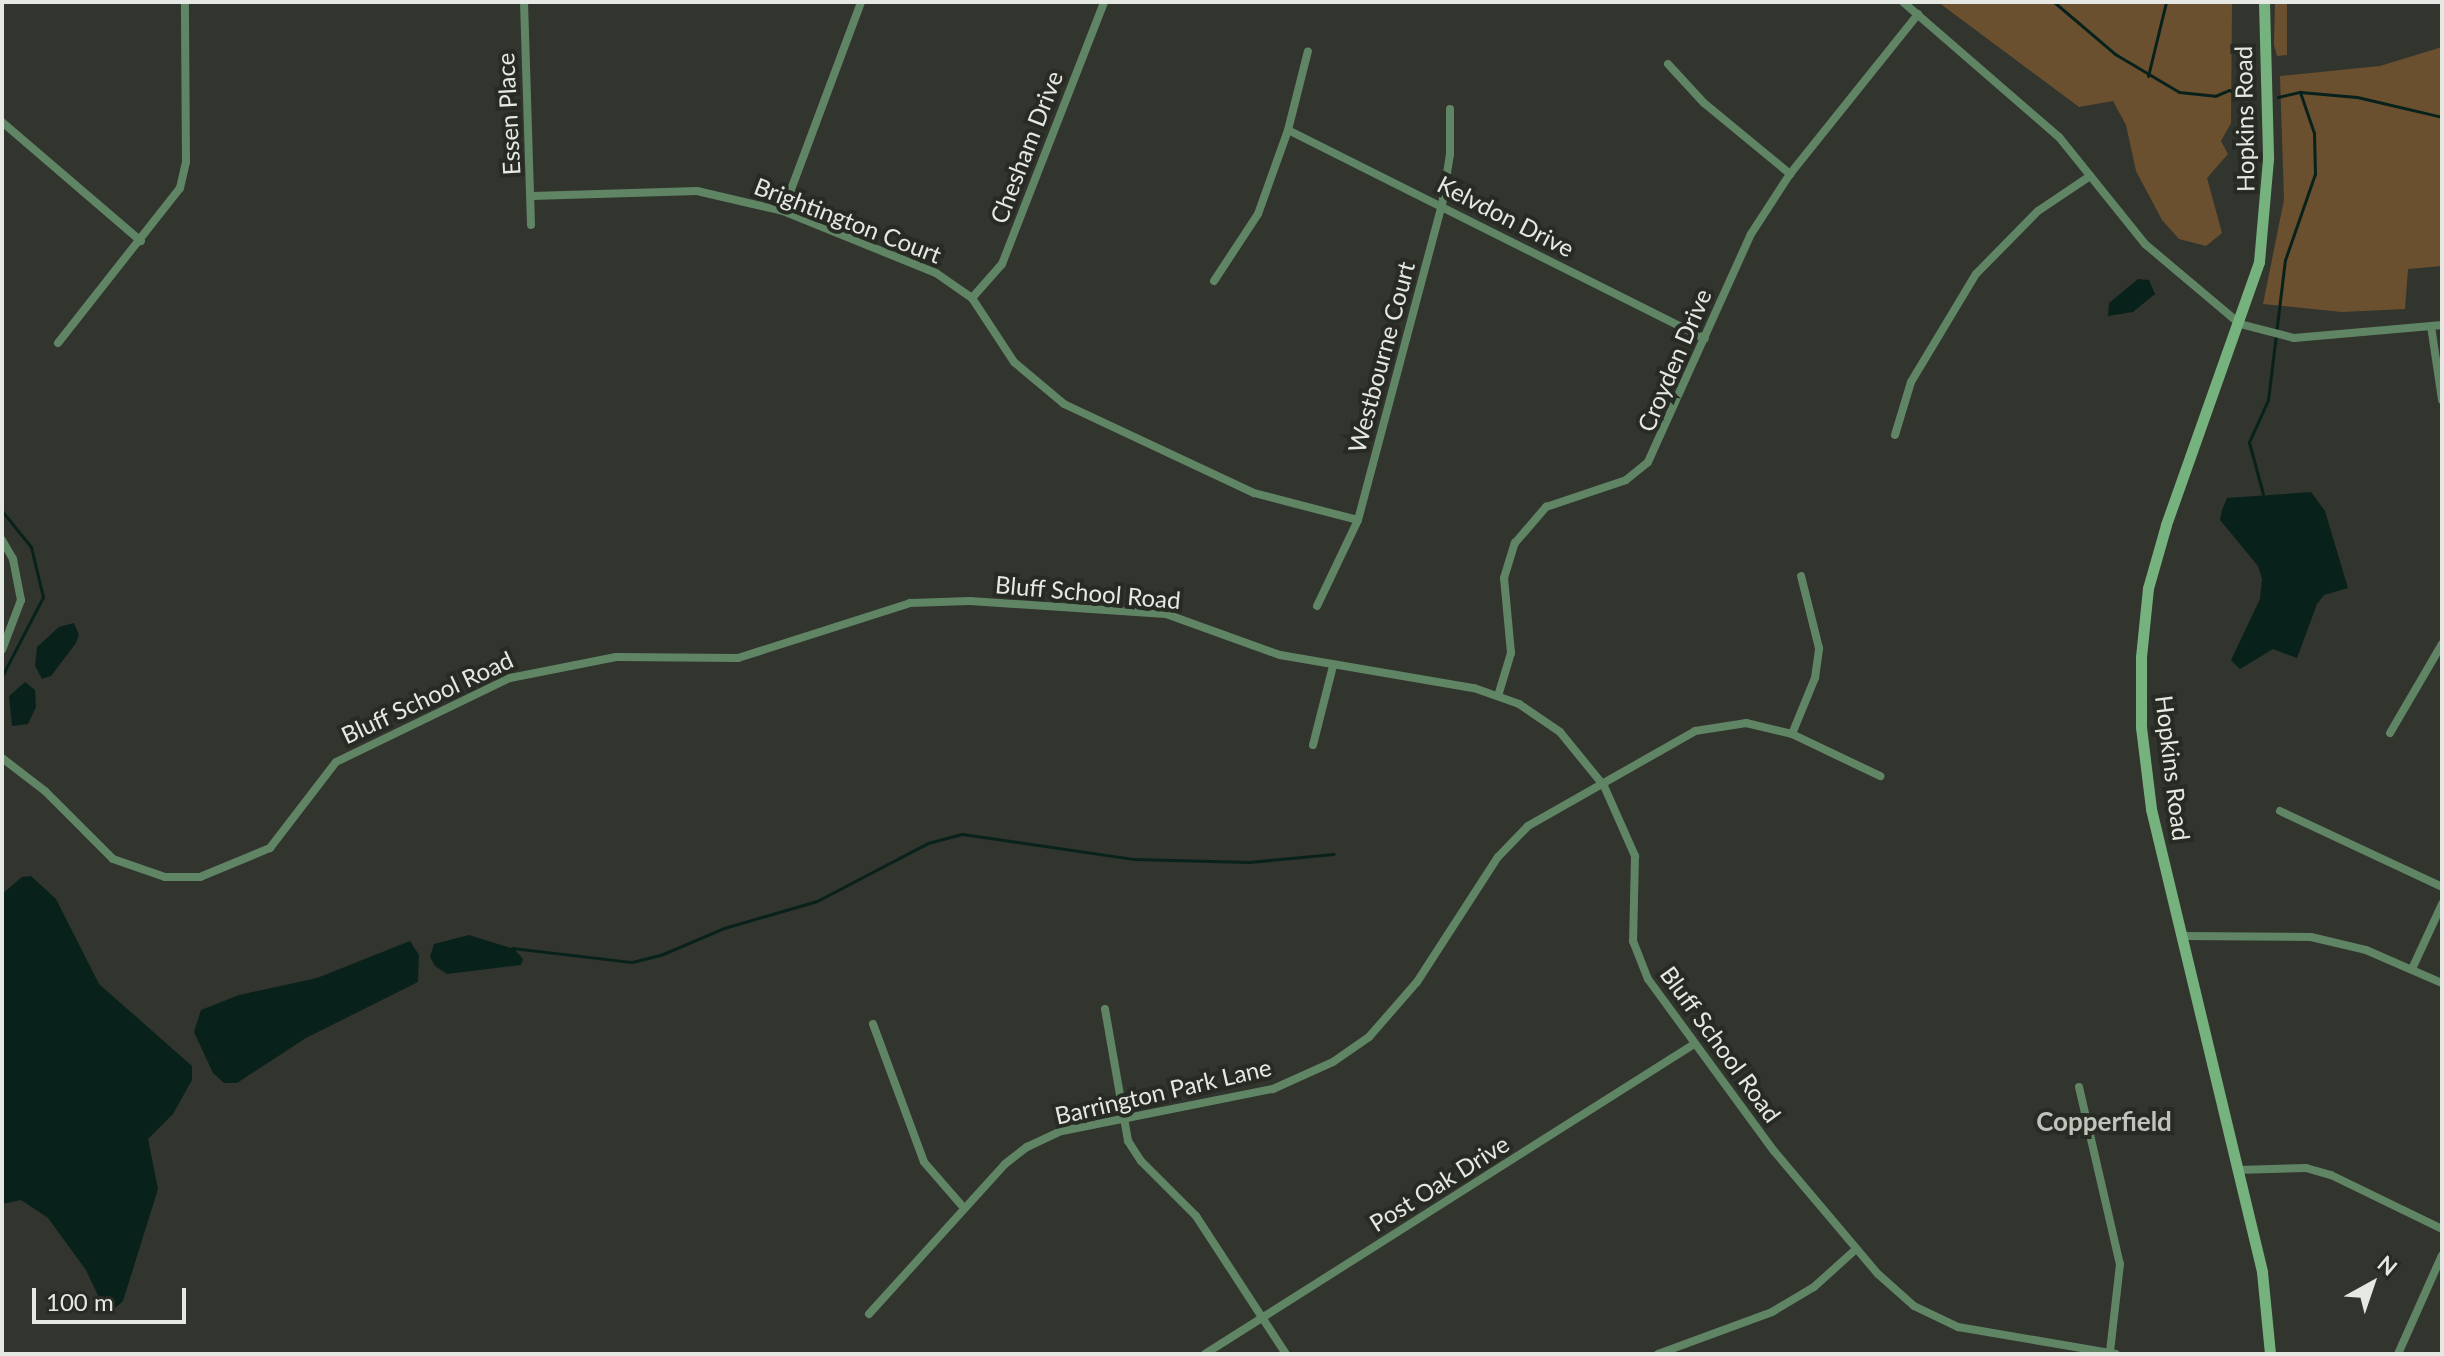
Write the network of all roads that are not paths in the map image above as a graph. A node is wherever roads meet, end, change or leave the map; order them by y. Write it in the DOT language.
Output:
graph roads {
  1 [pos="185,2"];
  2 [pos="524,2"];
  3 [pos="861,2"];
  4 [pos="1104,2"];
  5 [pos="1903,2"];
  6 [pos="2264,2"];
  7 [pos="1918,14"];
  8 [pos="1308,51"];
  9 [pos="1668,64"];
  10 [pos="1450,109"];
  11 [pos="2,122"];
  12 [pos="1288,130"];
  13 [pos="1790,174"];
  14 [pos="2090,176"];
  15 [pos="532,196"];
  16 [pos="1442,205"];
  17 [pos="783,211"];
  18 [pos="531,225"];
  19 [pos="141,241"];
  20 [pos="1214,281"];
  21 [pos="972,298"];
  22 [pos="2240,324"];
  23 [pos="2442,325"];
  24 [pos="2431,326"];
  25 [pos="1705,339"];
  26 [pos="58,343"];
  27 [pos="2442,400"];
  28 [pos="1895,435"];
  29 [pos="1358,520"];
  30 [pos="2,540"];
  31 [pos="1801,576"];
  32 [pos="1317,606"];
  33 [pos="2442,644"];
  34 [pos="2,650"];
  35 [pos="1333,666"];
  36 [pos="1498,696"];
  37 [pos="2390,733"];
  38 [pos="1792,734"];
  39 [pos="1313,745"];
  40 [pos="2,758"];
  41 [pos="1880,776"];
  42 [pos="1604,786"];
  43 [pos="2280,811"];
  44 [pos="2442,887"];
  45 [pos="2442,904"];
  46 [pos="2181,936"];
  47 [pos="2412,969"];
  48 [pos="2442,983"];
  49 [pos="1105,1009"];
  50 [pos="873,1024"];
  51 [pos="1694,1044"];
  52 [pos="2079,1087"];
  53 [pos="1124,1122"];
  54 [pos="2237,1170"];
  55 [pos="964,1208"];
  56 [pos="2442,1229"];
  57 [pos="1855,1250"];
  58 [pos="2442,1255"];
  59 [pos="869,1314"];
  60 [pos="1263,1318"];
  61 [pos="2113,1353"];
  62 [pos="1205,1354"];
  63 [pos="1286,1354"];
  64 [pos="1658,1354"];
  65 [pos="2270,1354"];
  66 [pos="2398,1354"];
  1 -- 19 [label="street"];
  2 -- 15 [label="street, Essen Place"];
  3 -- 17 [label="street"];
  4 -- 21 [label="street, Chesham Drive"];
  5 -- 7 [label="street"];
  6 -- 22 [label="main road, Hopkins Road"];
  7 -- 13 [label="street, Croyden Drive"];
  7 -- 14 [label="street"];
  8 -- 12 [label="street"];
  9 -- 13 [label="street"];
  10 -- 16 [label="street, Westbourne Court"];
  11 -- 19 [label="street"];
  12 -- 16 [label="street, Kelvdon Drive"];
  12 -- 20 [label="street"];
  13 -- 25 [label="street, Croyden Drive"];
  14 -- 22 [label="street"];
  14 -- 28 [label="street"];
  15 -- 17 [label="street, Brightington Court"];
  15 -- 18 [label="street, Essen Place"];
  16 -- 25 [label="street, Kelvdon Drive"];
  16 -- 29 [label="street, Westbourne Court"];
  17 -- 21 [label="street, Brightington Court"];
  19 -- 26 [label="street"];
  21 -- 29 [label="street, Brightington Court"];
  22 -- 24 [label="street"];
  22 -- 46 [label="main road, Hopkins Road"];
  23 -- 24 [label="street"];
  24 -- 27 [label="street"];
  25 -- 36 [label="street, Croyden Drive"];
  29 -- 32 [label="street, Westbourne Court"];
  30 -- 34 [label="street"];
  31 -- 38 [label="street"];
  33 -- 37 [label="street"];
  35 -- 36 [label="street, Bluff School Road"];
  35 -- 39 [label="street"];
  35 -- 40 [label="street, Bluff School Road"];
  36 -- 42 [label="street, Bluff School Road"];
  38 -- 41 [label="street, Barrington Park Lane"];
  38 -- 42 [label="street, Barrington Park Lane"];
  42 -- 51 [label="street, Bluff School Road"];
  42 -- 53 [label="street, Barrington Park Lane"];
  43 -- 44 [label="street"];
  45 -- 47 [label="street"];
  46 -- 47 [label="street"];
  46 -- 54 [label="main road, Hopkins Road"];
  47 -- 48 [label="street"];
  49 -- 53 [label="street"];
  50 -- 55 [label="street"];
  51 -- 57 [label="street, Bluff School Road"];
  51 -- 60 [label="street, Post Oak Drive"];
  52 -- 61 [label="street"];
  53 -- 55 [label="street, Barrington Park Lane"];
  53 -- 60 [label="street"];
  54 -- 56 [label="street"];
  54 -- 65 [label="main road, Hopkins Road"];
  55 -- 59 [label="street, Barrington Park Lane"];
  57 -- 61 [label="street, Bluff School Road"];
  57 -- 64 [label="street"];
  58 -- 66 [label="street"];
  60 -- 62 [label="street, Post Oak Drive"];
  60 -- 63 [label="street"];
}
